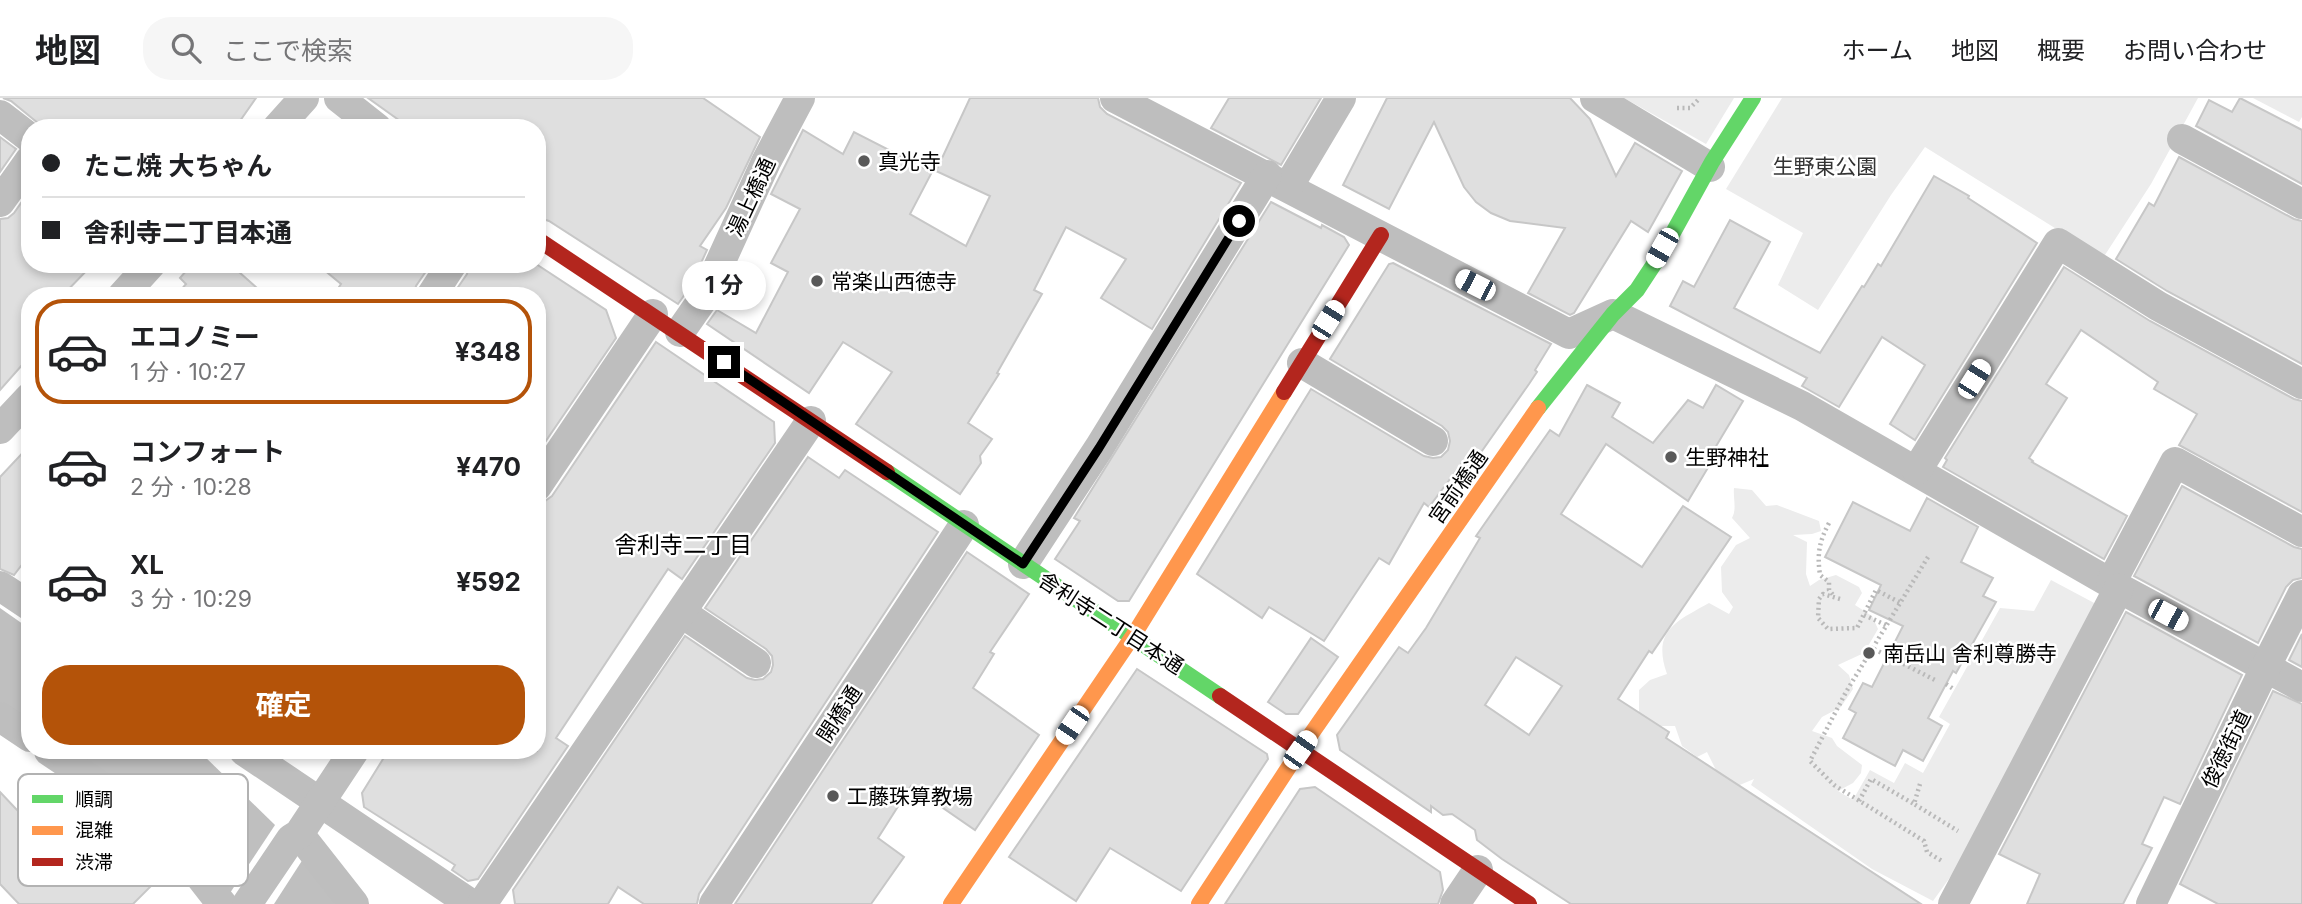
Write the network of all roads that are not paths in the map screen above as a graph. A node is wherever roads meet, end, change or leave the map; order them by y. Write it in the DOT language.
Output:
graph roads {
  1 [pos="304,98"];
  2 [pos="339,98"];
  3 [pos="800,98"];
  4 [pos="1115,98"];
  5 [pos="1341,98"];
  6 [pos="1595,98"];
  7 [pos="1753,98"];
  8 [pos="0,115"];
  9 [pos="285,119"];
  10 [pos="366,119"];
  11 [pos="21,131"];
  12 [pos="2182,139"];
  13 [pos="1710,167"];
  14 [pos="21,173"];
  15 [pos="1278,181"];
  16 [pos="0,202"];
  17 [pos="2302,204"];
  18 [pos="1381,235"];
  19 [pos="546,245"];
  20 [pos="143,273"];
  21 [pos="130,287"];
  22 [pos="653,314"];
  23 [pos="1613,314"];
  24 [pos="680,332"];
  25 [pos="1302,363"];
  26 [pos="2302,384"];
  27 [pos="21,407"];
  28 [pos="811,421"];
  29 [pos="0,429"];
  30 [pos="1433,441"];
  31 [pos="1917,470"];
  32 [pos="546,473"];
  33 [pos="964,525"];
  34 [pos="2302,532"];
  35 [pos="1023,564"];
  36 [pos="0,586"];
  37 [pos="2115,586"];
  38 [pos="2302,595"];
  39 [pos="21,600"];
  40 [pos="682,613"];
  41 [pos="1133,636"];
  42 [pos="756,663"];
  43 [pos="2264,668"];
  44 [pos="2302,687"];
  45 [pos="0,717"];
  46 [pos="21,731"];
  47 [pos="1300,750"];
  48 [pos="61,759"];
  49 [pos="256,759"];
  50 [pos="349,759"];
  51 [pos="84,774"];
  52 [pos="320,801"];
  53 [pos="295,837"];
  54 [pos="1478,870"];
  55 [pos="208,886"];
  56 [pos="222,904"];
  57 [pos="247,904"];
  58 [pos="354,904"];
  59 [pos="471,904"];
  60 [pos="482,904"];
  61 [pos="714,904"];
  62 [pos="951,904"];
  63 [pos="1199,904"];
  64 [pos="1455,904"];
  65 [pos="1529,904"];
  66 [pos="1953,904"];
  67 [pos="2151,904"];
  1 -- 9 [label="street"];
  2 -- 10 [label="street"];
  3 -- 24 [label="street, 湯上橋通"];
  4 -- 15 [label="street"];
  5 -- 15 [label="street"];
  6 -- 13 [label="street"];
  7 -- 13 [label="street, 宮前橋通"];
  8 -- 11 [label="street"];
  12 -- 17 [label="street"];
  13 -- 23 [label="street, 宮前橋通"];
  14 -- 16 [label="street"];
  15 -- 18 [label="street"];
  15 -- 35 [label="street"];
  18 -- 23 [label="street"];
  18 -- 25 [label="street"];
  19 -- 22 [label="street, 舎利寺二丁目本通"];
  20 -- 21 [label="street"];
  22 -- 24 [label="street, 舎利寺二丁目本通"];
  22 -- 32 [label="street"];
  23 -- 31 [label="street"];
  23 -- 47 [label="street, 宮前橋通"];
  24 -- 28 [label="street, 舎利寺二丁目本通"];
  25 -- 30 [label="street"];
  25 -- 41 [label="street"];
  26 -- 31 [label="street"];
  27 -- 29 [label="street"];
  28 -- 33 [label="street, 舎利寺二丁目本通"];
  28 -- 40 [label="street"];
  31 -- 37 [label="street"];
  33 -- 35 [label="street, 舎利寺二丁目本通"];
  33 -- 61 [label="street, 開橋通"];
  34 -- 37 [label="street"];
  35 -- 41 [label="street, 舎利寺二丁目本通"];
  36 -- 39 [label="street"];
  37 -- 43 [label="street"];
  37 -- 66 [label="street"];
  38 -- 43 [label="street, 俊徳街道"];
  40 -- 42 [label="street"];
  40 -- 60 [label="street"];
  41 -- 47 [label="street, 舎利寺二丁目本通"];
  41 -- 62 [label="street"];
  43 -- 44 [label="street"];
  43 -- 67 [label="street, 俊徳街道"];
  45 -- 46 [label="street"];
  47 -- 54 [label="street, 舎利寺二丁目本通"];
  47 -- 63 [label="street, 宮前橋通"];
  48 -- 51 [label="street"];
  49 -- 52 [label="street"];
  50 -- 52 [label="street"];
  52 -- 53 [label="street"];
  52 -- 59 [label="street"];
  53 -- 57 [label="street"];
  53 -- 58 [label="street"];
  54 -- 64 [label="street"];
  54 -- 65 [label="street, 舎利寺二丁目本通"];
  55 -- 56 [label="street"];
}
